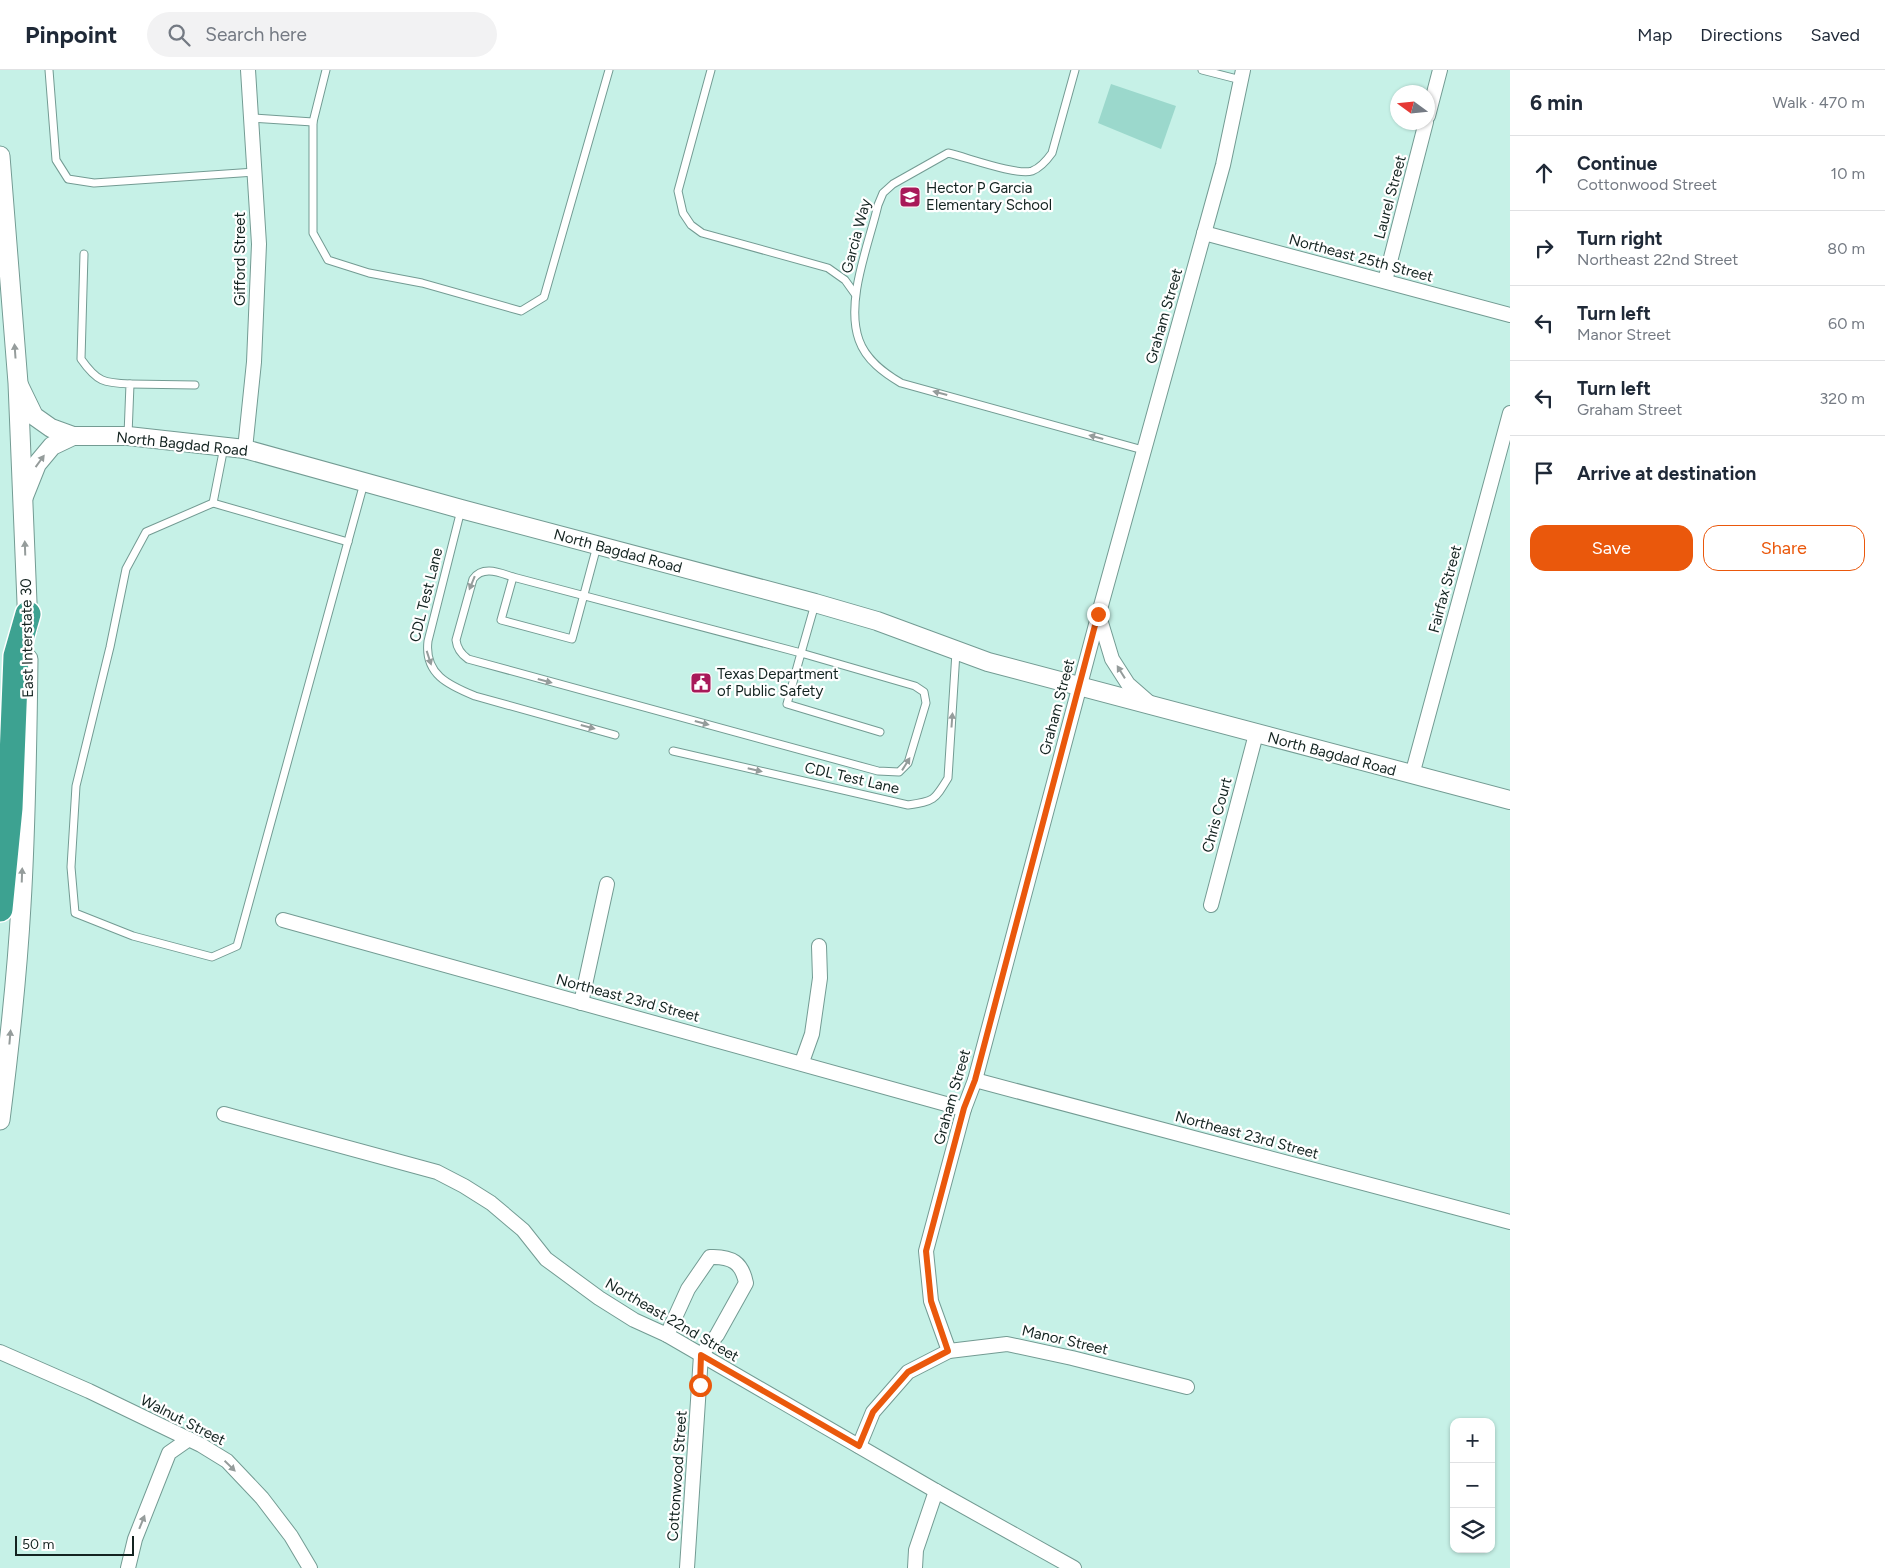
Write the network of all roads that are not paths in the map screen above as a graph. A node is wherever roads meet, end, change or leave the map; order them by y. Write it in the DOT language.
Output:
graph roads {
  1 [pos="49,70"];
  2 [pos="248,70"];
  3 [pos="326,70"];
  4 [pos="609,70"];
  5 [pos="711,70"];
  6 [pos="1075,70"];
  7 [pos="1202,70"];
  8 [pos="1440,70"];
  9 [pos="1242,75"];
  10 [pos="1435,89"];
  11 [pos="252,118"];
  12 [pos="313,122"];
  13 [pos="1424,130"];
  14 [pos="0,156"];
  15 [pos="255,172"];
  16 [pos="1204,233"];
  17 [pos="84,254"];
  18 [pos="1385,280"];
  19 [pos="855,294"];
  20 [pos="1510,314"];
  21 [pos="18,383"];
  22 [pos="130,384"];
  23 [pos="195,384"];
  24 [pos="1510,412"];
  25 [pos="72,436"];
  26 [pos="128,436"];
  27 [pos="224,446"];
  28 [pos="244,449"];
  29 [pos="1143,450"];
  30 [pos="364,482"];
  31 [pos="23,499"];
  32 [pos="213,503"];
  33 [pos="461,510"];
  34 [pos="348,542"];
  35 [pos="597,545"];
  36 [pos="513,577"];
  37 [pos="583,595"];
  38 [pos="816,603"];
  39 [pos="28,614"];
  40 [pos="1098,614"];
  41 [pos="956,650"];
  42 [pos="801,653"];
  43 [pos="1080,687"];
  44 [pos="1155,707"];
  45 [pos="880,732"];
  46 [pos="1256,734"];
  47 [pos="616,735"];
  48 [pos="673,751"];
  49 [pos="1412,775"];
  50 [pos="1510,800"];
  51 [pos="607,884"];
  52 [pos="1211,905"];
  53 [pos="0,909"];
  54 [pos="283,920"];
  55 [pos="819,946"];
  56 [pos="581,1003"];
  57 [pos="802,1062"];
  58 [pos="975,1080"];
  59 [pos="964,1108"];
  60 [pos="224,1114"];
  61 [pos="0,1120"];
  62 [pos="1510,1222"];
  63 [pos="667,1335"];
  64 [pos="948,1351"];
  65 [pos="0,1352"];
  66 [pos="701,1355"];
  67 [pos="1187,1387"];
  68 [pos="189,1440"];
  69 [pos="859,1446"];
  70 [pos="936,1491"];
  71 [pos="128,1568"];
  72 [pos="310,1568"];
  73 [pos="687,1568"];
  74 [pos="915,1568"];
  75 [pos="1074,1568"];
  1 -- 15 [label="lane"];
  2 -- 11 [label="street, Gifford Street"];
  3 -- 12 [label="lane"];
  4 -- 12 [label="lane"];
  5 -- 19 [label="lane, Garcia Way"];
  6 -- 19 [label="lane, Garcia Way"];
  7 -- 9 [label="lane"];
  8 -- 10 [label="street"];
  9 -- 16 [label="street, Graham Street"];
  11 -- 12 [label="lane"];
  11 -- 15 [label="street, Gifford Street"];
  13 -- 18 [label="street, Laurel Street"];
  21 -- 14 [label="main road, East Interstate 30, one-way"];
  15 -- 28 [label="street, Gifford Street"];
  16 -- 18 [label="street, Northeast 25th Street"];
  16 -- 29 [label="street, Graham Street"];
  17 -- 22 [label="lane"];
  18 -- 20 [label="street, Northeast 25th Street"];
  29 -- 19 [label="lane, Garcia Way, one-way"];
  21 -- 25 [label="street, North Bagdad Road"];
  21 -- 31 [label="main road, East Interstate 30"];
  22 -- 23 [label="lane"];
  22 -- 26 [label="lane"];
  24 -- 49 [label="street, Fairfax Street"];
  25 -- 26 [label="street, North Bagdad Road"];
  31 -- 25 [label="street, North Bagdad Road, one-way"];
  26 -- 27 [label="street, North Bagdad Road"];
  27 -- 28 [label="street, North Bagdad Road"];
  27 -- 32 [label="lane"];
  28 -- 30 [label="street, North Bagdad Road"];
  29 -- 40 [label="street, Graham Street"];
  30 -- 33 [label="street, North Bagdad Road"];
  30 -- 34 [label="lane"];
  39 -- 31 [label="main road, East Interstate 30, one-way"];
  32 -- 34 [label="lane"];
  32 -- 34 [label="lane"];
  33 -- 35 [label="street, North Bagdad Road"];
  33 -- 47 [label="lane, CDL Test Lane, one-way"];
  35 -- 37 [label="lane"];
  35 -- 38 [label="street, North Bagdad Road"];
  36 -- 37 [label="lane"];
  36 -- 37 [label="lane"];
  36 -- 42 [label="lane, one-way"];
  37 -- 42 [label="lane"];
  38 -- 41 [label="street, North Bagdad Road"];
  38 -- 42 [label="lane"];
  39 -- 53 [label="highway"];
  61 -- 39 [label="main road, East Interstate 30, one-way"];
  40 -- 43 [label="street, Graham Street"];
  44 -- 40 [label="street, North Bagdad Road, one-way"];
  41 -- 43 [label="street, North Bagdad Road"];
  48 -- 41 [label="lane, CDL Test Lane, one-way"];
  42 -- 45 [label="lane"];
  43 -- 44 [label="street, North Bagdad Road"];
  43 -- 58 [label="street, Graham Street"];
  44 -- 46 [label="street, North Bagdad Road"];
  46 -- 49 [label="street, North Bagdad Road"];
  46 -- 52 [label="street, Chris Court"];
  49 -- 50 [label="street, North Bagdad Road"];
  51 -- 56 [label="street"];
  54 -- 56 [label="street, Northeast 23rd Street"];
  55 -- 57 [label="street"];
  56 -- 57 [label="street, Northeast 23rd Street"];
  57 -- 59 [label="street, Northeast 23rd Street"];
  58 -- 59 [label="street, Graham Street"];
  58 -- 62 [label="street, Northeast 23rd Street"];
  59 -- 64 [label="street, Graham Street"];
  60 -- 63 [label="street, Northeast 22nd Street"];
  63 -- 66 [label="street, Northeast 22nd Street"];
  63 -- 66 [label="street"];
  64 -- 67 [label="street, Manor Street"];
  64 -- 69 [label="street, Manor Street"];
  65 -- 68 [label="street, Walnut Street"];
  66 -- 69 [label="street, Northeast 22nd Street"];
  66 -- 73 [label="street, Cottonwood Street"];
  71 -- 68 [label="street, one-way"];
  68 -- 72 [label="street, Walnut Street, one-way"];
  69 -- 70 [label="street, Northeast 22nd Street"];
  70 -- 74 [label="street"];
  70 -- 75 [label="street, Northeast 22nd Street"];
}
